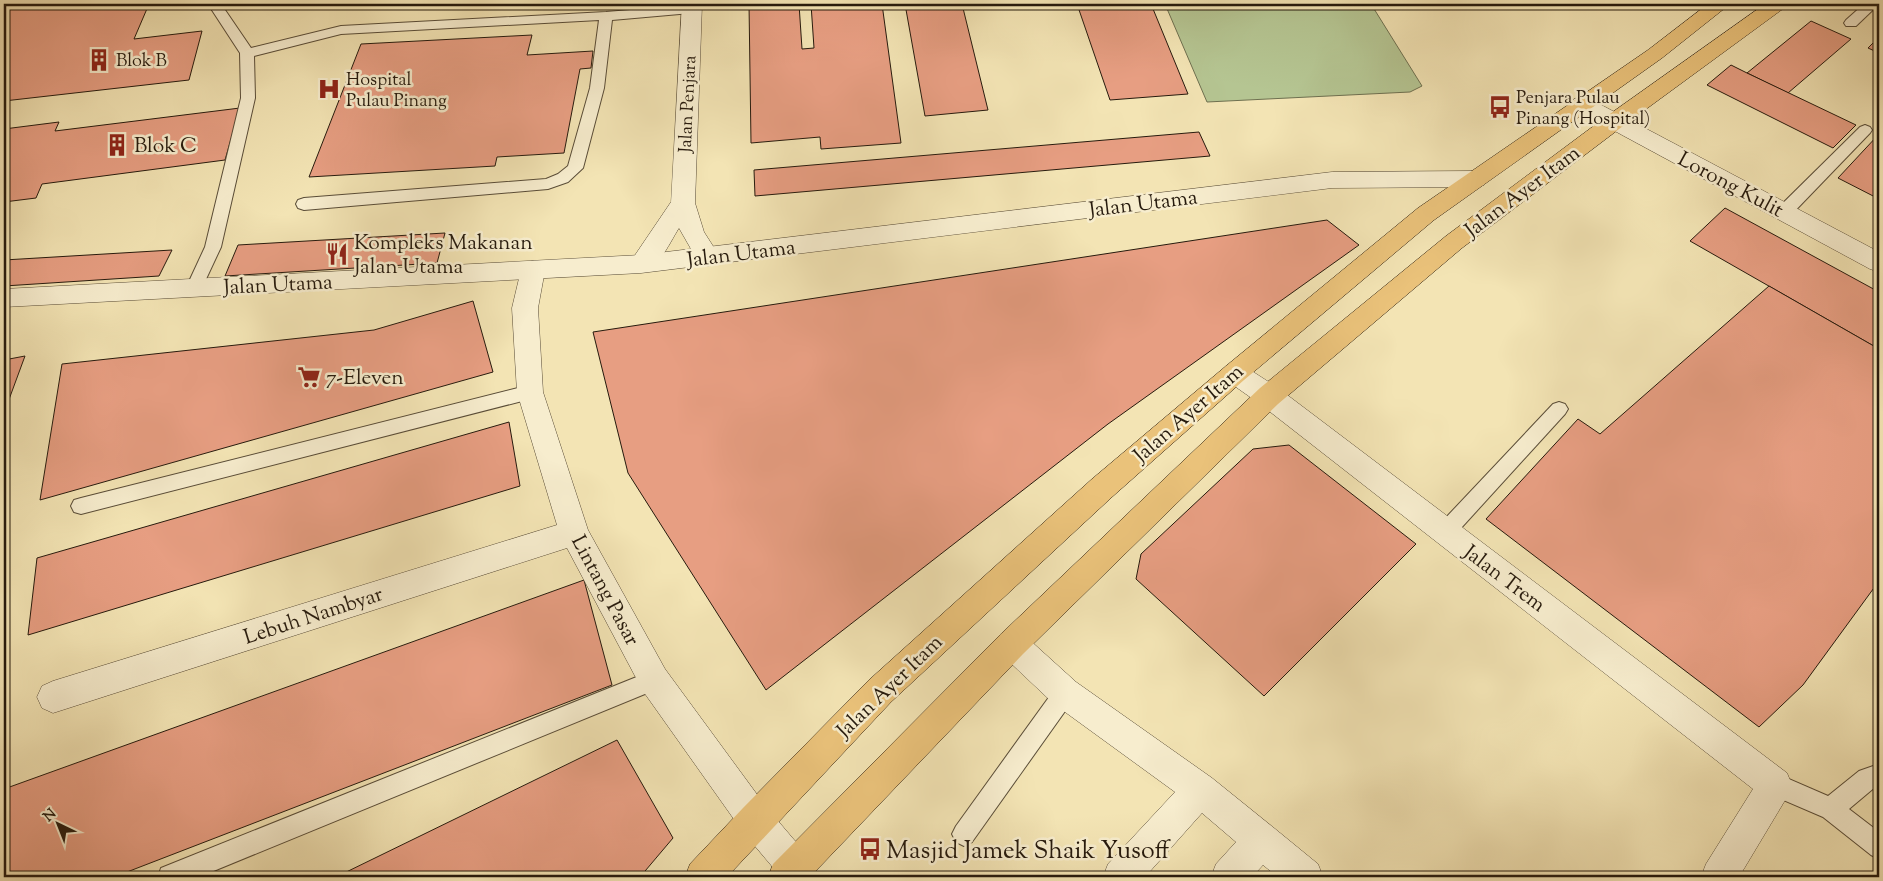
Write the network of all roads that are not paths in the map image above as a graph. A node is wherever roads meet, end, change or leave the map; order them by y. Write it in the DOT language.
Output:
graph roads {
  1 [pos="215,4"];
  2 [pos="1720,4"];
  3 [pos="1778,4"];
  4 [pos="1872,4"];
  5 [pos="692,6"];
  6 [pos="606,16"];
  7 [pos="1851,23"];
  8 [pos="247,53"];
  9 [pos="1582,104"];
  10 [pos="1615,121"];
  11 [pos="1865,130"];
  12 [pos="1476,179"];
  13 [pos="304,204"];
  14 [pos="683,204"];
  15 [pos="1784,212"];
  16 [pos="708,257"];
  17 [pos="1879,263"];
  18 [pos="641,264"];
  19 [pos="533,270"];
  20 [pos="194,288"];
  21 [pos="4,298"];
  22 [pos="1235,373"];
  23 [pos="530,392"];
  24 [pos="1269,396"];
  25 [pos="1560,409"];
  26 [pos="81,506"];
  27 [pos="1445,532"];
  28 [pos="574,533"];
  29 [pos="1012,644"];
  30 [pos="654,680"];
  31 [pos="1065,693"];
  32 [pos="53,698"];
  33 [pos="1879,775"];
  34 [pos="1775,785"];
  35 [pos="1200,790"];
  36 [pos="1831,809"];
  37 [pos="755,820"];
  38 [pos="964,834"];
  39 [pos="1262,840"];
  40 [pos="1879,847"];
  41 [pos="790,872"];
  42 [pos="170,877"];
  43 [pos="703,877"];
  44 [pos="1121,877"];
  45 [pos="1229,877"];
  46 [pos="1305,877"];
  47 [pos="1719,877"];
  1 -- 8 [label="lane"];
  2 -- 9 [label="main road, Jalan Ayer Itam"];
  3 -- 10 [label="main road, Jalan Ayer Itam"];
  4 -- 7 [label="lane"];
  5 -- 6 [label="lane"];
  5 -- 14 [label="street, Jalan Penjara"];
  6 -- 8 [label="lane"];
  6 -- 13 [label="lane"];
  8 -- 20 [label="lane"];
  9 -- 10 [label="street, Lorong Kulit"];
  9 -- 12 [label="main road, Jalan Ayer Itam"];
  10 -- 15 [label="street, Lorong Kulit"];
  10 -- 24 [label="main road, Jalan Ayer Itam"];
  11 -- 15 [label="lane"];
  12 -- 16 [label="street, Jalan Utama"];
  12 -- 22 [label="main road, Jalan Ayer Itam"];
  14 -- 16 [label="street, Jalan Penjara"];
  14 -- 18 [label="street"];
  15 -- 17 [label="street, Lorong Kulit"];
  16 -- 18 [label="street, Jalan Utama"];
  18 -- 19 [label="street, Jalan Utama"];
  19 -- 20 [label="street, Jalan Utama"];
  19 -- 23 [label="street, Lintang Pasar"];
  20 -- 21 [label="street, Jalan Utama"];
  22 -- 24 [label="street, Jalan Trem"];
  22 -- 37 [label="main road, Jalan Ayer Itam"];
  23 -- 26 [label="lane"];
  23 -- 28 [label="street, Lintang Pasar"];
  24 -- 27 [label="street, Jalan Trem"];
  24 -- 29 [label="main road, Jalan Ayer Itam"];
  25 -- 27 [label="lane"];
  27 -- 34 [label="street, Jalan Trem"];
  28 -- 30 [label="street, Lintang Pasar"];
  28 -- 32 [label="street, Lebuh Nambyar"];
  29 -- 31 [label="street"];
  29 -- 41 [label="main road, Jalan Ayer Itam"];
  30 -- 37 [label="street, Lintang Pasar"];
  30 -- 42 [label="lane"];
  31 -- 35 [label="street"];
  31 -- 38 [label="lane"];
  33 -- 36 [label="lane"];
  34 -- 36 [label="lane"];
  34 -- 47 [label="street"];
  35 -- 39 [label="street"];
  35 -- 44 [label="street"];
  36 -- 40 [label="lane"];
  37 -- 41 [label="street, Lintang Pasar"];
  37 -- 43 [label="main road, Jalan Ayer Itam"];
  39 -- 45 [label="street"];
  39 -- 46 [label="street"];
}
